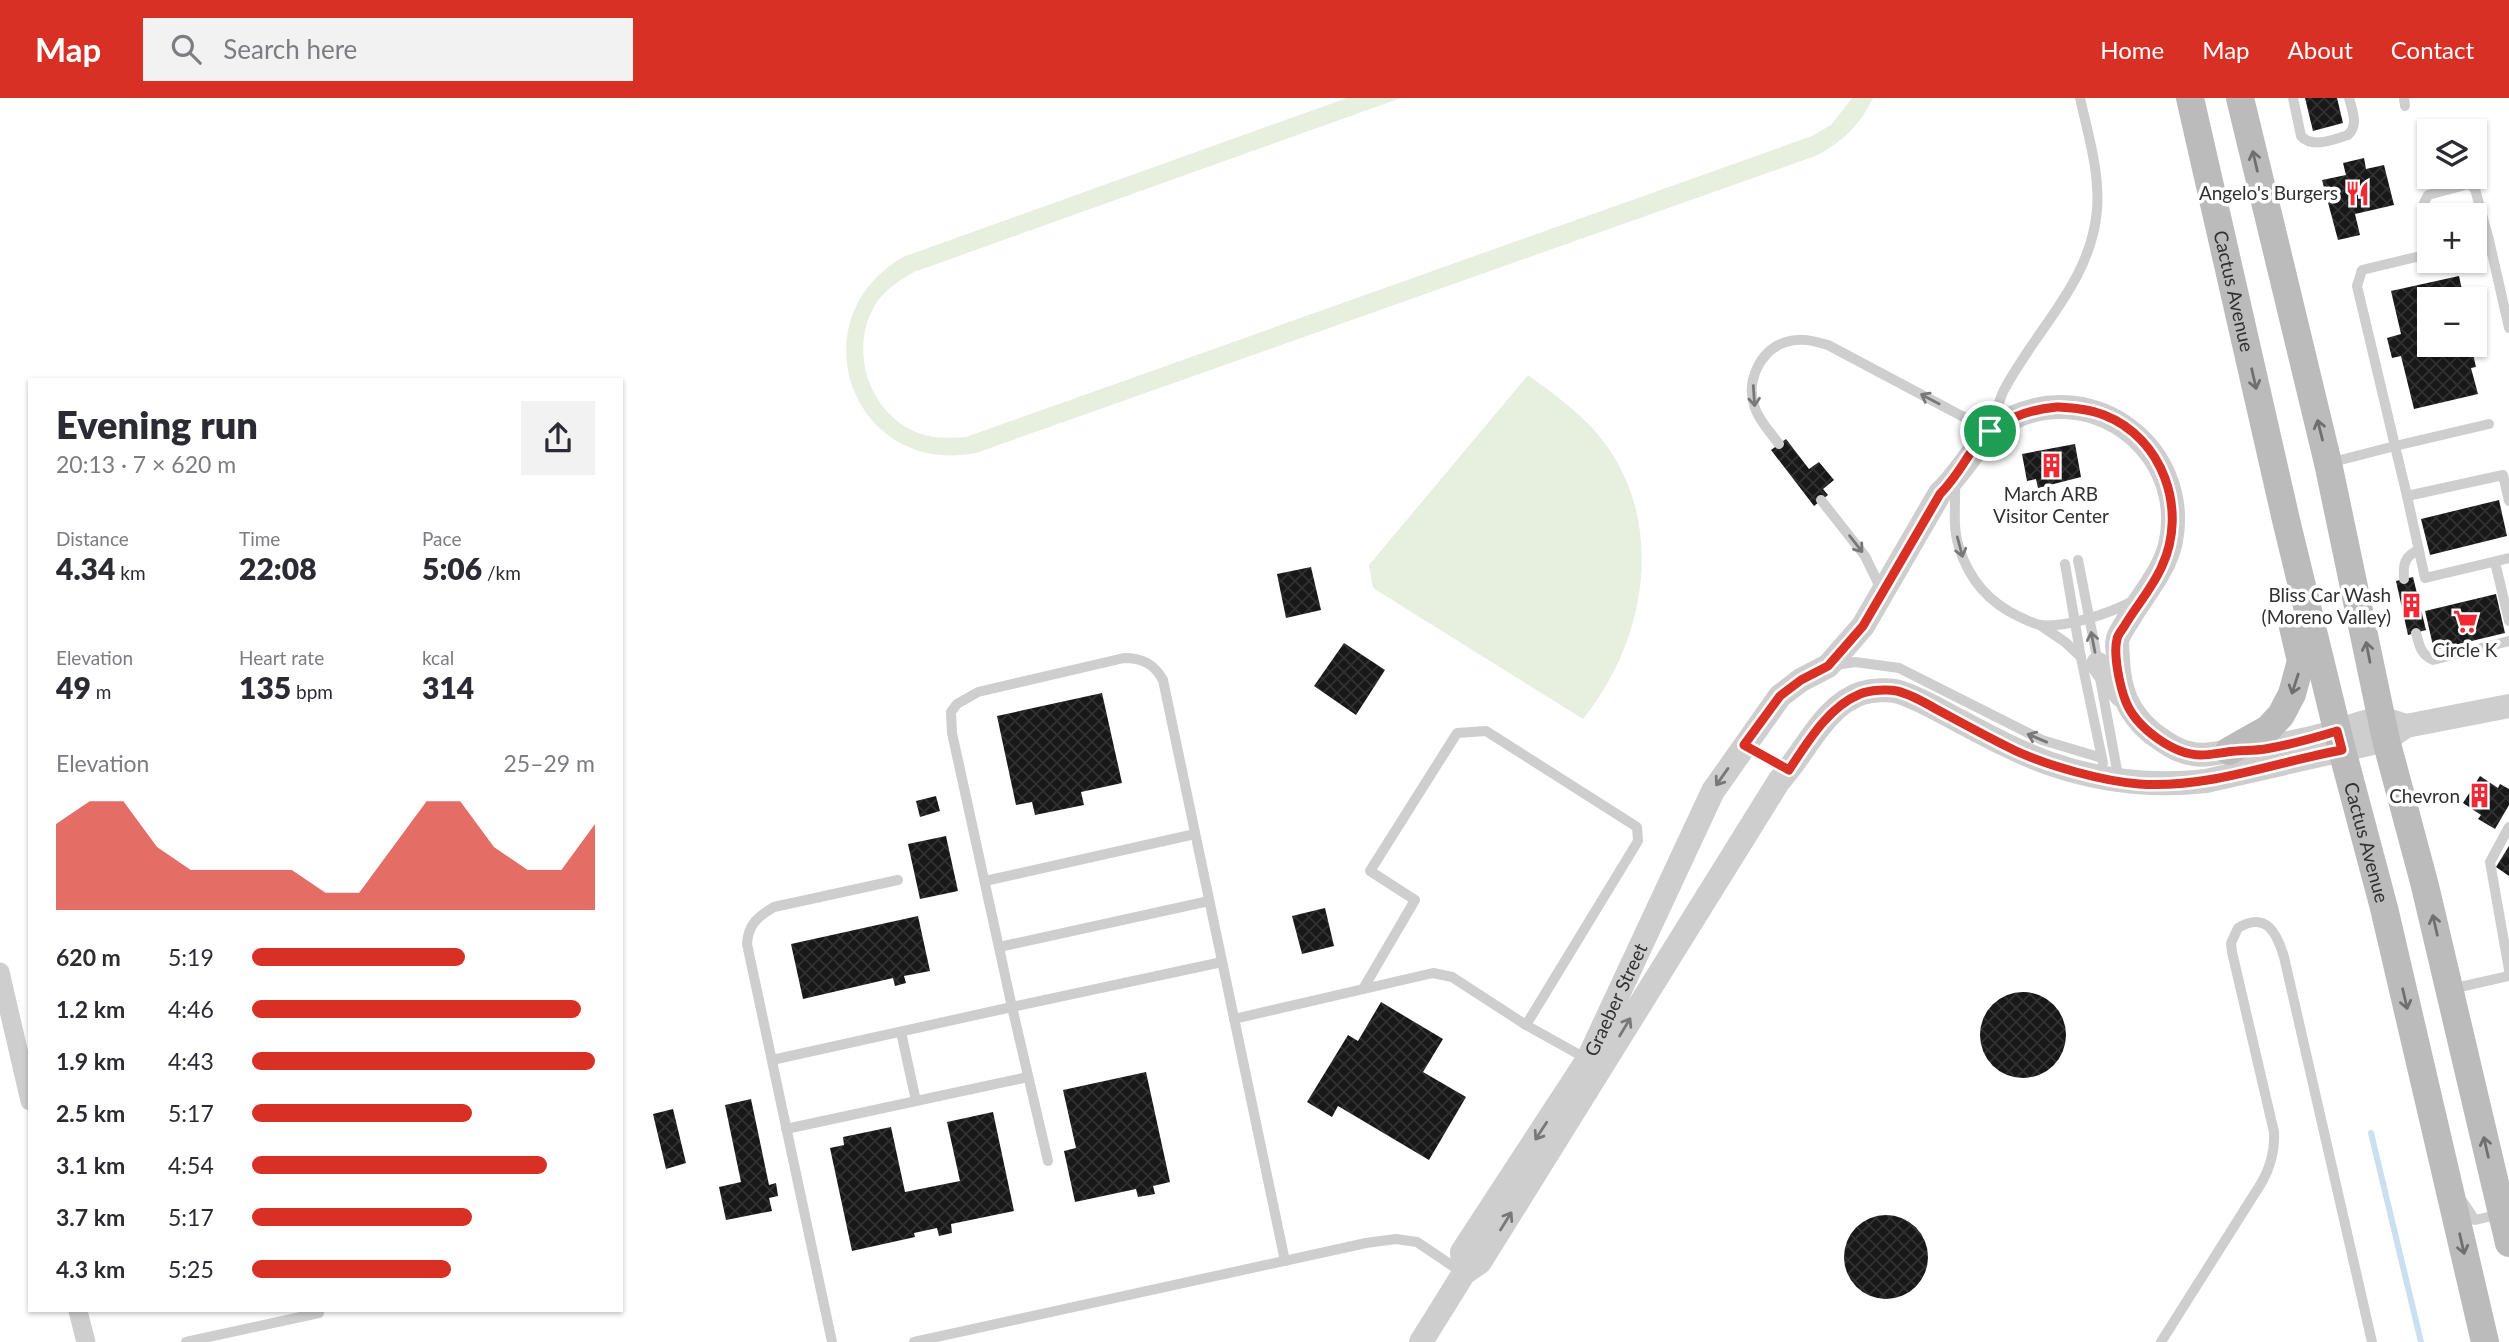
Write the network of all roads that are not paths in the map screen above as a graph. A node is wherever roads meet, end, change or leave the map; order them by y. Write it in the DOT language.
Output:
graph roads {
  1 [pos="2080,98"];
  2 [pos="2190,98"];
  3 [pos="2240,98"];
  4 [pos="2293,98"];
  5 [pos="2349,98"];
  6 [pos="2424,203"];
  7 [pos="2479,203"];
  8 [pos="2487,233"];
  9 [pos="2489,240"];
  10 [pos="2417,257"];
  11 [pos="2509,328"];
  12 [pos="2488,424"];
  13 [pos="1990,431"];
  14 [pos="1779,444"];
  15 [pos="2395,446"];
  16 [pos="2328,463"];
  17 [pos="1955,479"];
  18 [pos="2407,496"];
  19 [pos="1821,500"];
  20 [pos="2509,501"];
  21 [pos="2286,520"];
  22 [pos="2418,550"];
  23 [pos="2509,558"];
  24 [pos="2078,560"];
  25 [pos="2495,562"];
  26 [pos="2066,564"];
  27 [pos="2404,579"];
  28 [pos="1883,592"];
  29 [pos="2142,597"];
  30 [pos="2089,618"];
  31 [pos="2075,621"];
  32 [pos="2509,621"];
  33 [pos="2040,625"];
  34 [pos="2416,633"];
  35 [pos="2509,641"];
  36 [pos="2089,661"];
  37 [pos="1828,666"];
  38 [pos="2126,701"];
  39 [pos="2509,706"];
  40 [pos="2391,728"];
  41 [pos="2340,740"];
  42 [pos="1744,745"];
  43 [pos="2229,751"];
  44 [pos="1789,770"];
  45 [pos="2109,772"];
  46 [pos="2509,827"];
  47 [pos="1195,834"];
  48 [pos="898,880"];
  49 [pos="985,881"];
  50 [pos="1209,901"];
  51 [pos="999,947"];
  52 [pos="1222,962"];
  53 [pos="2509,970"];
  54 [pos="0,972"];
  55 [pos="2509,976"];
  56 [pos="1363,989"];
  57 [pos="2450,989"];
  58 [pos="1012,1007"];
  59 [pos="1234,1019"];
  60 [pos="1526,1025"];
  61 [pos="901,1032"];
  62 [pos="1588,1059"];
  63 [pos="772,1060"];
  64 [pos="1028,1077"];
  65 [pos="28,1092"];
  66 [pos="916,1101"];
  67 [pos="786,1129"];
  68 [pos="2437,1136"];
  69 [pos="1048,1161"];
  70 [pos="2505,1212"];
  71 [pos="2509,1243"];
  72 [pos="1285,1261"];
  73 [pos="1464,1273"];
  74 [pos="78,1312"];
  75 [pos="319,1313"];
  76 [pos="86,1342"];
  77 [pos="186,1342"];
  78 [pos="832,1342"];
  79 [pos="914,1342"];
  80 [pos="1421,1342"];
  81 [pos="2161,1342"];
  82 [pos="2372,1342"];
  83 [pos="2485,1342"];
  1 -- 13 [label="lane"];
  2 -- 21 [label="main road, Cactus Avenue, one-way"];
  16 -- 3 [label="main road, one-way"];
  4 -- 5 [label="lane"];
  6 -- 7 [label="lane"];
  8 -- 9 [label="lane"];
  9 -- 11 [label="lane"];
  10 -- 15 [label="lane"];
  12 -- 15 [label="lane"];
  13 -- 14 [label="lane, one-way"];
  13 -- 17 [label="street"];
  13 -- 29 [label="street"];
  15 -- 16 [label="lane"];
  15 -- 18 [label="lane"];
  40 -- 16 [label="main road, one-way"];
  17 -- 28 [label="street"];
  17 -- 33 [label="lane, one-way"];
  18 -- 20 [label="lane"];
  18 -- 22 [label="lane"];
  19 -- 28 [label="lane, one-way"];
  21 -- 41 [label="main road, Cactus Avenue"];
  21 -- 43 [label="main road, one-way"];
  22 -- 25 [label="lane"];
  22 -- 27 [label="lane"];
  23 -- 25 [label="lane"];
  24 -- 30 [label="lane"];
  25 -- 32 [label="lane"];
  26 -- 31 [label="lane"];
  28 -- 37 [label="street"];
  29 -- 30 [label="lane"];
  29 -- 38 [label="street"];
  30 -- 31 [label="lane"];
  36 -- 30 [label="lane, one-way"];
  31 -- 33 [label="lane"];
  31 -- 36 [label="lane"];
  33 -- 36 [label="lane"];
  34 -- 35 [label="lane"];
  36 -- 38 [label="street"];
  36 -- 45 [label="lane"];
  36 -- 45 [label="lane"];
  37 -- 42 [label="street, Graeber Street"];
  45 -- 37 [label="lane, one-way"];
  38 -- 43 [label="street"];
  39 -- 40 [label="street"];
  40 -- 41 [label="street"];
  57 -- 40 [label="main road, one-way"];
  41 -- 43 [label="street"];
  41 -- 45 [label="street, Graeber Street"];
  41 -- 68 [label="main road, Cactus Avenue, one-way"];
  42 -- 44 [label="lane"];
  42 -- 62 [label="street, Graeber Street, one-way"];
  44 -- 45 [label="street, Graeber Street"];
  73 -- 44 [label="street, Graeber Street, one-way"];
  46 -- 53 [label="lane"];
  47 -- 49 [label="lane"];
  47 -- 49 [label="lane"];
  47 -- 50 [label="lane"];
  48 -- 63 [label="lane"];
  49 -- 51 [label="lane"];
  50 -- 51 [label="lane"];
  50 -- 52 [label="lane"];
  51 -- 58 [label="lane"];
  52 -- 58 [label="lane"];
  52 -- 59 [label="lane"];
  54 -- 65 [label="street"];
  55 -- 57 [label="lane"];
  56 -- 59 [label="lane"];
  56 -- 60 [label="lane"];
  56 -- 60 [label="lane"];
  70 -- 57 [label="main road, one-way"];
  58 -- 61 [label="lane"];
  58 -- 64 [label="lane"];
  59 -- 72 [label="lane"];
  60 -- 62 [label="lane"];
  61 -- 63 [label="lane"];
  61 -- 66 [label="lane"];
  62 -- 73 [label="street, Graeber Street, one-way"];
  63 -- 67 [label="lane"];
  64 -- 66 [label="lane"];
  64 -- 69 [label="lane"];
  66 -- 67 [label="lane"];
  67 -- 78 [label="lane"];
  68 -- 70 [label="lane"];
  68 -- 83 [label="main road, Cactus Avenue, one-way"];
  70 -- 71 [label="main road"];
  72 -- 73 [label="lane"];
  72 -- 79 [label="lane"];
  73 -- 80 [label="street, Graeber Street"];
  74 -- 76 [label="street"];
  75 -- 77 [label="lane"];
  81 -- 82 [label="lane"];
}
